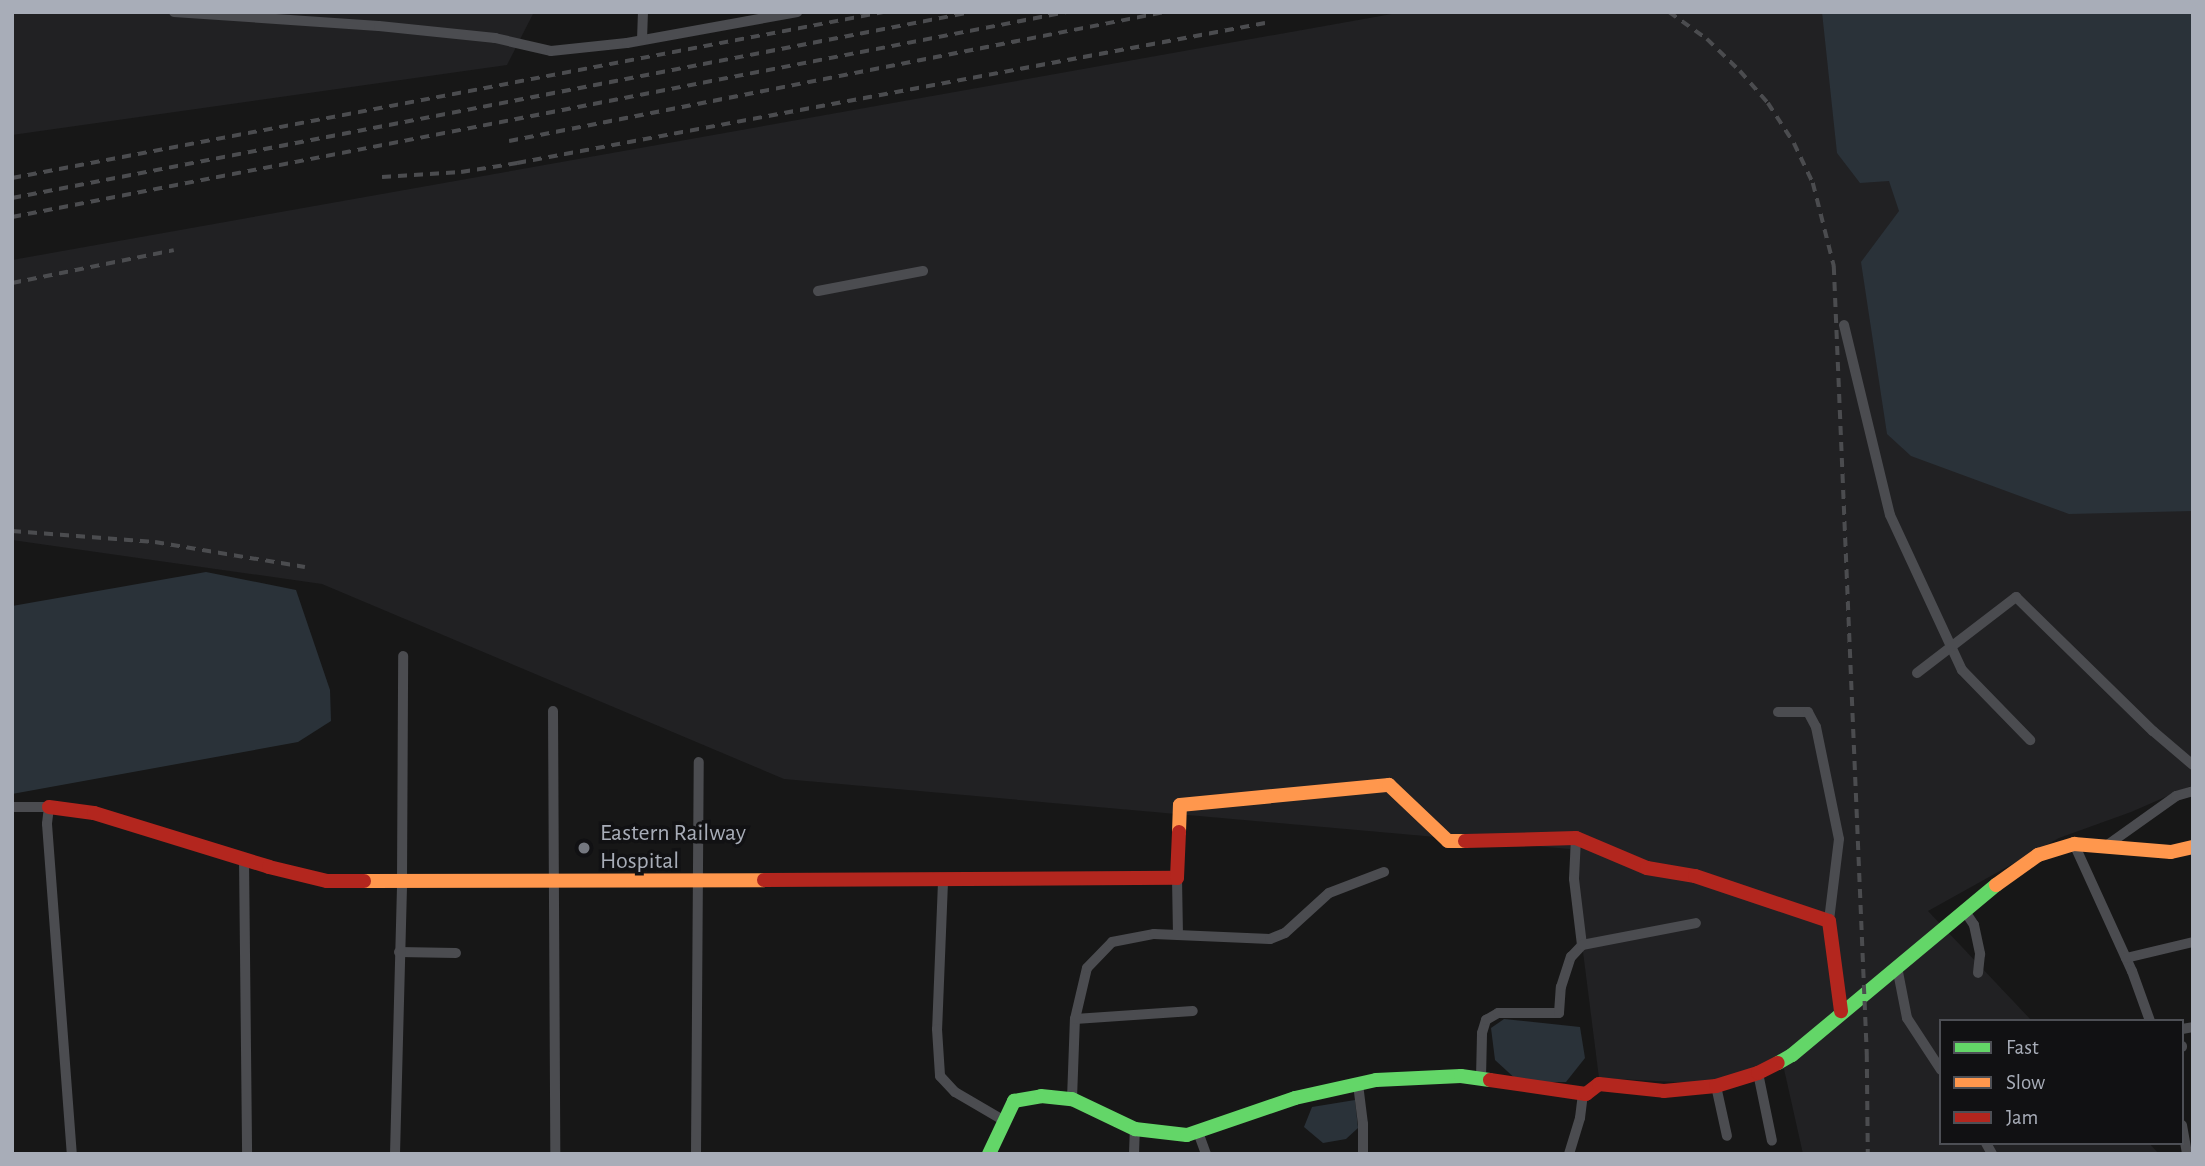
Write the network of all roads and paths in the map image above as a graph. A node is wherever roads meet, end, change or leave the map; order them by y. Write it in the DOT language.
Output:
graph roads {
  1 [pos="174,12"];
  2 [pos="643,12"];
  3 [pos="797,12"];
  4 [pos="764,15"];
  5 [pos="642,40"];
  6 [pos="923,271"];
  7 [pos="818,291"];
  8 [pos="1843,325"];
  9 [pos="1952,649"];
  10 [pos="403,656"];
  11 [pos="1917,673"];
  12 [pos="553,711"];
  13 [pos="1778,712"];
  14 [pos="2030,740"];
  15 [pos="699,762"];
  16 [pos="2193,765"];
  17 [pos="2193,791"];
  18 [pos="12,807"];
  19 [pos="48,807"];
  20 [pos="1576,838"];
  21 [pos="2074,844"];
  22 [pos="2106,846"];
  23 [pos="2193,847"];
  24 [pos="244,858"];
  25 [pos="1384,872"];
  26 [pos="1177,878"];
  27 [pos="402,880"];
  28 [pos="555,881"];
  29 [pos="696,881"];
  30 [pos="943,882"];
  31 [pos="1964,910"];
  32 [pos="1829,921"];
  33 [pos="1696,923"];
  34 [pos="1178,935"];
  35 [pos="2193,942"];
  36 [pos="1582,945"];
  37 [pos="399,951"];
  38 [pos="456,953"];
  39 [pos="2126,958"];
  40 [pos="1897,967"];
  41 [pos="1978,973"];
  42 [pos="1192,1011"];
  43 [pos="1841,1011"];
  44 [pos="1075,1019"];
  45 [pos="2149,1019"];
  46 [pos="1939,1067"];
  47 [pos="1758,1073"];
  48 [pos="1481,1078"];
  49 [pos="1358,1084"];
  50 [pos="1716,1086"];
  51 [pos="1583,1094"];
  52 [pos="1072,1098"];
  53 [pos="1003,1120"];
  54 [pos="1135,1129"];
  55 [pos="1198,1132"];
  56 [pos="1727,1136"];
  57 [pos="1772,1141"];
  58 [pos="72,1154"];
  59 [pos="247,1154"];
  60 [pos="395,1154"];
  61 [pos="555,1154"];
  62 [pos="696,1154"];
  63 [pos="989,1154"];
  64 [pos="1134,1154"];
  65 [pos="1206,1154"];
  66 [pos="1363,1154"];
  67 [pos="1569,1154"];
  1 -- 5 [label="street"];
  2 -- 5 [label="street"];
  3 -- 4 [label="street"];
  4 -- 5 [label="street"];
  6 -- 7 [label="street"];
  8 -- 9 [label="street"];
  9 -- 11 [label="street"];
  9 -- 14 [label="street"];
  9 -- 16 [label="street"];
  10 -- 27 [label="street"];
  12 -- 28 [label="street"];
  13 -- 32 [label="street"];
  15 -- 29 [label="street"];
  17 -- 22 [label="street"];
  18 -- 19 [label="street"];
  19 -- 24 [label="street"];
  19 -- 58 [label="street"];
  20 -- 26 [label="street"];
  20 -- 32 [label="street"];
  20 -- 36 [label="street"];
  21 -- 22 [label="street"];
  21 -- 31 [label="street"];
  21 -- 39 [label="street"];
  22 -- 23 [label="street"];
  24 -- 27 [label="street"];
  24 -- 59 [label="street"];
  25 -- 34 [label="street"];
  26 -- 30 [label="street"];
  26 -- 34 [label="street"];
  27 -- 28 [label="street"];
  27 -- 37 [label="street"];
  28 -- 29 [label="street"];
  28 -- 61 [label="street"];
  29 -- 30 [label="street"];
  29 -- 62 [label="street"];
  30 -- 53 [label="street"];
  31 -- 40 [label="street"];
  31 -- 41 [label="street"];
  32 -- 43 [label="street"];
  33 -- 36 [label="street"];
  34 -- 44 [label="street"];
  35 -- 39 [label="street"];
  36 -- 48 [label="street"];
  37 -- 38 [label="street"];
  37 -- 60 [label="street"];
  39 -- 45 [label="street"];
  40 -- 43 [label="street"];
  40 -- 46 [label="street"];
  42 -- 44 [label="street"];
  43 -- 47 [label="street"];
  44 -- 52 [label="street"];
  47 -- 50 [label="street"];
  47 -- 57 [label="street"];
  48 -- 49 [label="street"];
  48 -- 51 [label="street"];
  49 -- 55 [label="street"];
  49 -- 66 [label="street"];
  50 -- 51 [label="street"];
  50 -- 56 [label="street"];
  51 -- 67 [label="street"];
  52 -- 53 [label="street"];
  52 -- 54 [label="street"];
  53 -- 63 [label="street"];
  54 -- 55 [label="street"];
  54 -- 64 [label="street"];
  55 -- 65 [label="street"];
}
